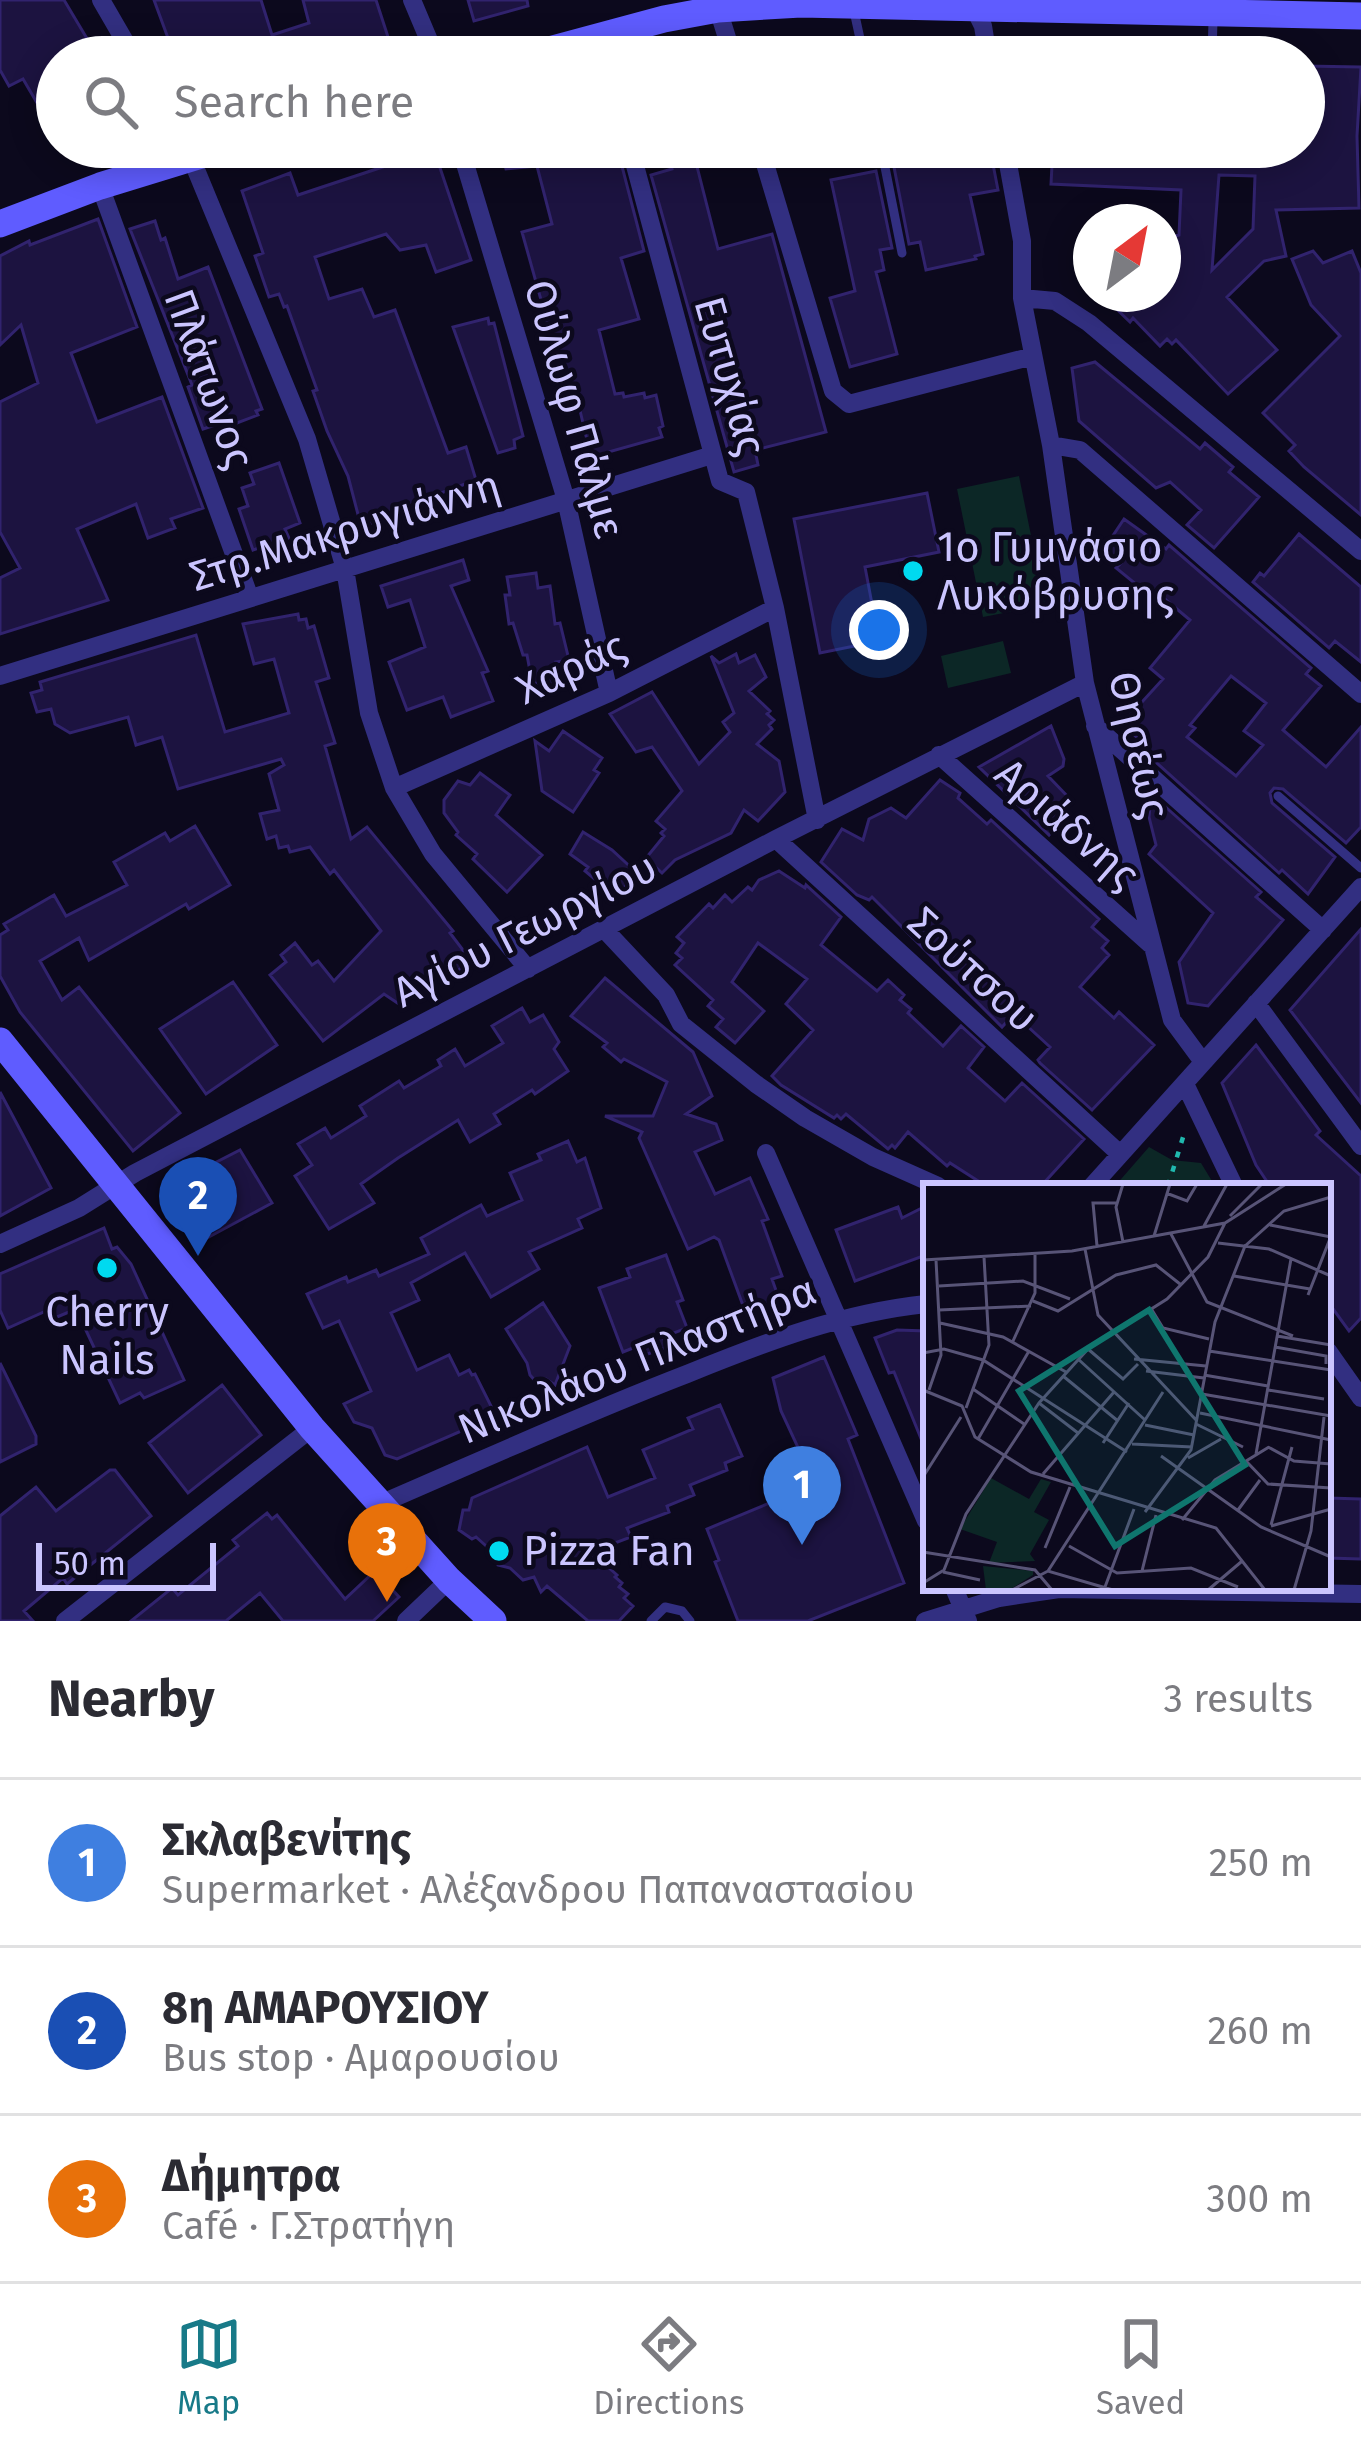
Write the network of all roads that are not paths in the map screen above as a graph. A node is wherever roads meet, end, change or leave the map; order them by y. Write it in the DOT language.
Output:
graph roads {
  1 [pos="101,0"];
  2 [pos="412,0"];
  3 [pos="971,3"];
  4 [pos="853,5"];
  5 [pos="1248,8"];
  6 [pos="718,9"];
  7 [pos="1213,14"];
  8 [pos="1361,16"];
  9 [pos="122,36"];
  10 [pos="427,36"];
  11 [pos="632,36"];
  12 [pos="726,36"];
  13 [pos="859,36"];
  14 [pos="984,36"];
  15 [pos="1212,36"];
  16 [pos="147,168"];
  17 [pos="196,168"];
  18 [pos="466,168"];
  19 [pos="636,168"];
  20 [pos="766,168"];
  21 [pos="885,168"];
  22 [pos="1009,168"];
  23 [pos="100,186"];
  24 [pos="0,224"];
  25 [pos="902,254"];
  26 [pos="1022,298"];
  27 [pos="1033,356"];
  28 [pos="1051,445"];
  29 [pos="712,454"];
  30 [pos="566,500"];
  31 [pos="1361,551"];
  32 [pos="345,568"];
  33 [pos="250,598"];
  34 [pos="775,608"];
  35 [pos="0,676"];
  36 [pos="1085,683"];
  37 [pos="609,693"];
  38 [pos="1361,694"];
  39 [pos="1096,726"];
  40 [pos="939,755"];
  41 [pos="394,788"];
  42 [pos="1278,796"];
  43 [pos="817,820"];
  44 [pos="776,839"];
  45 [pos="1361,868"];
  46 [pos="1361,886"];
  47 [pos="605,930"];
  48 [pos="1323,930"];
  49 [pos="1150,944"];
  50 [pos="528,969"];
  51 [pos="1256,1004"];
  52 [pos="0,1041"];
  53 [pos="1203,1062"];
  54 [pos="1190,1092"];
  55 [pos="1361,1146"];
  56 [pos="766,1153"];
  57 [pos="1120,1154"];
  58 [pos="932,1183"];
  59 [pos="1095,1183"];
  60 [pos="1233,1183"];
  61 [pos="116,1187"];
  62 [pos="0,1244"];
  63 [pos="923,1304"];
  64 [pos="840,1317"];
  65 [pos="1331,1355"];
  66 [pos="1361,1398"];
  67 [pos="312,1428"];
  68 [pos="380,1504"];
  69 [pos="923,1515"];
  70 [pos="448,1580"];
  71 [pos="1051,1591"];
  72 [pos="1180,1591"];
  73 [pos="1361,1594"];
  74 [pos="965,1614"];
  75 [pos="65,1621"];
  76 [pos="406,1621"];
  77 [pos="493,1621"];
  78 [pos="652,1621"];
  79 [pos="691,1621"];
  80 [pos="926,1621"];
  1 -- 9 [label="street"];
  2 -- 10 [label="street"];
  3 -- 4 [label="main road"];
  3 -- 7 [label="main road"];
  3 -- 14 [label="street"];
  4 -- 6 [label="main road"];
  4 -- 13 [label="lane"];
  5 -- 7 [label="main road"];
  5 -- 8 [label="main road"];
  6 -- 11 [label="main road"];
  6 -- 12 [label="street"];
  7 -- 15 [label="lane"];
  16 -- 23 [label="main road"];
  17 -- 32 [label="street"];
  18 -- 30 [label="street, Ούλωφ Πάλμε"];
  19 -- 29 [label="street, Ευτυχίας"];
  20 -- 27 [label="street"];
  21 -- 25 [label="lane"];
  22 -- 26 [label="street, Θησέως"];
  23 -- 24 [label="main road"];
  23 -- 33 [label="street, Πλάτωνος"];
  26 -- 27 [label="street, Θησέως"];
  26 -- 31 [label="street"];
  27 -- 28 [label="street, Θησέως"];
  28 -- 36 [label="street, Θησέως"];
  28 -- 38 [label="street"];
  29 -- 30 [label="street, Στρ.Μακρυγιάννη"];
  29 -- 34 [label="street, Ευτυχίας"];
  30 -- 32 [label="street, Στρ.Μακρυγιάννη"];
  30 -- 37 [label="street, Ούλωφ Πάλμε"];
  32 -- 33 [label="street, Στρ.Μακρυγιάννη"];
  32 -- 41 [label="street"];
  33 -- 35 [label="street, Στρ.Μακρυγιάννη"];
  34 -- 37 [label="street, Χαράς"];
  34 -- 43 [label="street, Ευτυχίας"];
  36 -- 39 [label="street, Θησέως"];
  36 -- 40 [label="street, Αγίου Γεωργίου"];
  37 -- 41 [label="street, Χαράς"];
  39 -- 48 [label="street"];
  39 -- 49 [label="street, Θησέως"];
  40 -- 43 [label="street, Αγίου Γεωργίου"];
  40 -- 49 [label="street, Αριάδνης"];
  41 -- 50 [label="street"];
  42 -- 45 [label="lane"];
  43 -- 44 [label="street, Αγίου Γεωργίου"];
  44 -- 47 [label="street, Αγίου Γεωργίου"];
  44 -- 57 [label="street, Σούτσου"];
  46 -- 48 [label="street"];
  47 -- 50 [label="street, Αγίου Γεωργίου"];
  47 -- 58 [label="street"];
  48 -- 51 [label="street"];
  49 -- 53 [label="street, Θησέως"];
  50 -- 61 [label="street, Αγίου Γεωργίου"];
  51 -- 53 [label="street"];
  51 -- 55 [label="street"];
  52 -- 61 [label="main road"];
  53 -- 54 [label="street"];
  54 -- 57 [label="street"];
  54 -- 60 [label="street"];
  56 -- 64 [label="street"];
  57 -- 59 [label="street"];
  61 -- 62 [label="street, Αγίου Γεωργίου"];
  61 -- 67 [label="main road"];
  63 -- 64 [label="street, Νικολάου Πλαστήρα"];
  64 -- 68 [label="street, Νικολάου Πλαστήρα"];
  64 -- 69 [label="street"];
  65 -- 66 [label="street"];
  67 -- 68 [label="main road"];
  67 -- 75 [label="street"];
  68 -- 70 [label="main road"];
  70 -- 76 [label="street"];
  70 -- 77 [label="main road"];
  71 -- 74 [label="street"];
  72 -- 73 [label="street"];
  74 -- 80 [label="street"];
  78 -- 79 [label="lane"];
}
